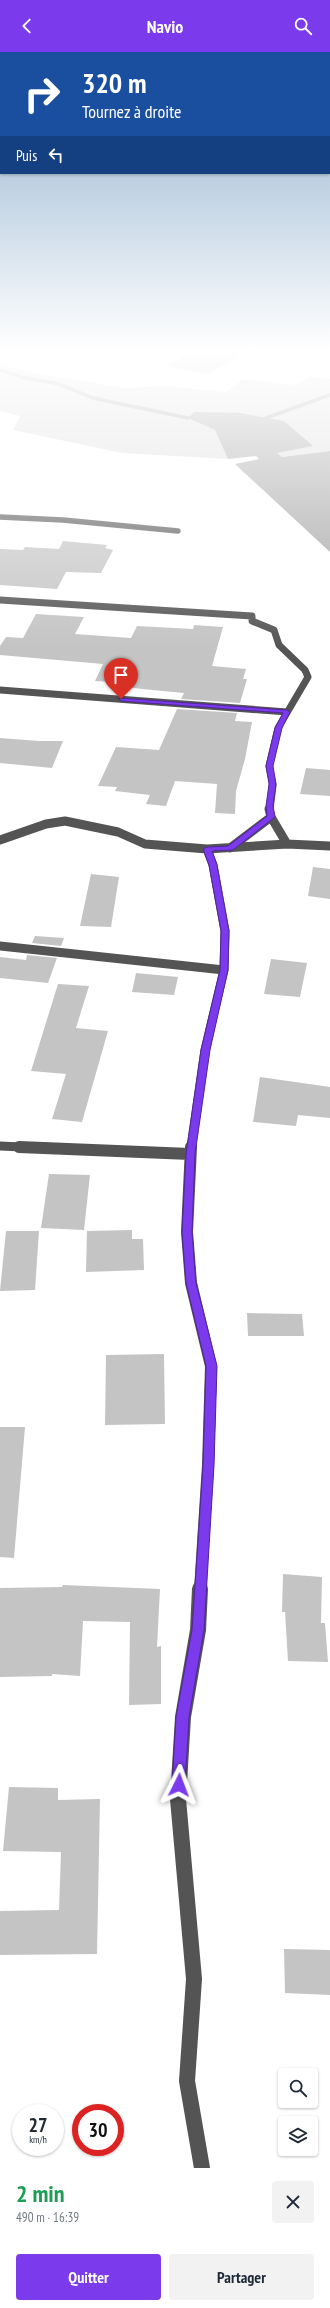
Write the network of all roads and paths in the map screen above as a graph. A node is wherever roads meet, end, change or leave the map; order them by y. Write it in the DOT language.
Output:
graph roads {
  1 [pos="0,517"];
  2 [pos="178,531"];
  3 [pos="0,600"];
  4 [pos="0,690"];
  5 [pos="287,712"];
  6 [pos="271,817"];
  7 [pos="0,840"];
  8 [pos="287,844"];
  9 [pos="330,846"];
  10 [pos="230,848"];
  11 [pos="207,849"];
  12 [pos="0,946"];
  13 [pos="224,970"];
  14 [pos="0,1146"];
  15 [pos="190,1154"];
  16 [pos="202,2168"];
  1 -- 2 [label="street"];
  3 -- 5 [label="street"];
  4 -- 5 [label="street"];
  5 -- 6 [label="street"];
  6 -- 8 [label="street"];
  6 -- 10 [label="street"];
  7 -- 11 [label="street"];
  8 -- 9 [label="street"];
  8 -- 10 [label="street"];
  10 -- 11 [label="street"];
  11 -- 13 [label="street"];
  12 -- 13 [label="street"];
  13 -- 15 [label="street"];
  14 -- 15 [label="street"];
  15 -- 16 [label="street"];
}
